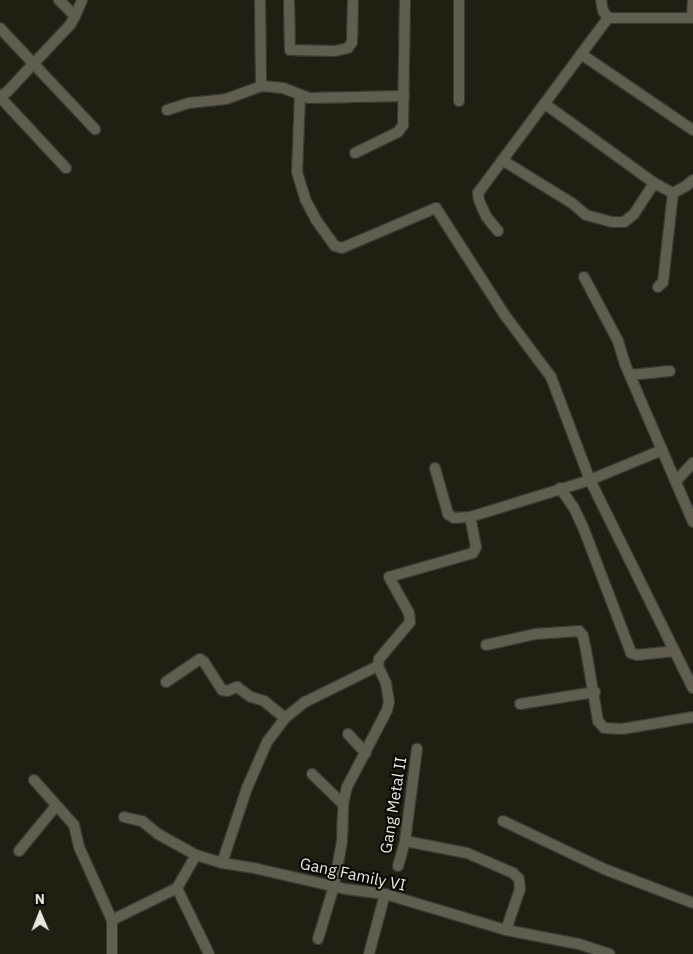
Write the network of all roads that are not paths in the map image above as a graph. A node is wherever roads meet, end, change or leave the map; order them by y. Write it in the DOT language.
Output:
graph roads {
  1 [pos="59,0"];
  2 [pos="82,0"];
  3 [pos="260,0"];
  4 [pos="288,0"];
  5 [pos="353,0"];
  6 [pos="405,0"];
  7 [pos="459,0"];
  8 [pos="601,0"];
  9 [pos="693,0"];
  10 [pos="75,16"];
  11 [pos="608,18"];
  12 [pos="693,18"];
  13 [pos="0,28"];
  14 [pos="581,54"];
  15 [pos="35,64"];
  16 [pos="261,86"];
  17 [pos="300,95"];
  18 [pos="404,96"];
  19 [pos="0,97"];
  20 [pos="459,100"];
  21 [pos="545,104"];
  22 [pos="167,110"];
  23 [pos="95,129"];
  24 [pos="693,130"];
  25 [pos="355,153"];
  26 [pos="502,160"];
  27 [pos="66,168"];
  28 [pos="693,180"];
  29 [pos="654,183"];
  30 [pos="674,193"];
  31 [pos="498,231"];
  32 [pos="584,277"];
  33 [pos="658,287"];
  34 [pos="670,370"];
  35 [pos="630,375"];
  36 [pos="662,450"];
  37 [pos="693,463"];
  38 [pos="435,468"];
  39 [pos="590,480"];
  40 [pos="676,481"];
  41 [pos="560,488"];
  42 [pos="470,517"];
  43 [pos="693,522"];
  44 [pos="486,645"];
  45 [pos="674,651"];
  46 [pos="378,666"];
  47 [pos="166,682"];
  48 [pos="693,688"];
  49 [pos="595,692"];
  50 [pos="520,704"];
  51 [pos="693,717"];
  52 [pos="285,718"];
  53 [pos="348,734"];
  54 [pos="417,749"];
  55 [pos="366,753"];
  56 [pos="312,774"];
  57 [pos="34,780"];
  58 [pos="343,804"];
  59 [pos="56,806"];
  60 [pos="124,817"];
  61 [pos="503,821"];
  62 [pos="405,841"];
  63 [pos="18,850"];
  64 [pos="196,856"];
  65 [pos="222,863"];
  66 [pos="398,866"];
  67 [pos="334,886"];
  68 [pos="178,888"];
  69 [pos="385,894"];
  70 [pos="693,903"];
  71 [pos="112,920"];
  72 [pos="506,930"];
  73 [pos="318,939"];
  74 [pos="112,954"];
  75 [pos="209,954"];
  76 [pos="369,954"];
  77 [pos="609,954"];
  1 -- 10 [label="street"];
  2 -- 10 [label="street"];
  3 -- 16 [label="street"];
  4 -- 5 [label="street"];
  6 -- 18 [label="street"];
  7 -- 20 [label="street"];
  8 -- 11 [label="street"];
  9 -- 12 [label="street"];
  10 -- 15 [label="street"];
  11 -- 12 [label="street"];
  11 -- 14 [label="street"];
  13 -- 15 [label="street"];
  14 -- 21 [label="street"];
  14 -- 24 [label="street"];
  15 -- 19 [label="street"];
  15 -- 23 [label="street"];
  16 -- 17 [label="street"];
  16 -- 22 [label="street"];
  17 -- 18 [label="street"];
  17 -- 39 [label="street"];
  18 -- 25 [label="street"];
  19 -- 27 [label="street"];
  21 -- 26 [label="street"];
  21 -- 29 [label="street"];
  26 -- 29 [label="street"];
  26 -- 31 [label="street"];
  28 -- 30 [label="street"];
  29 -- 30 [label="street"];
  30 -- 33 [label="street"];
  32 -- 35 [label="street"];
  34 -- 35 [label="street"];
  35 -- 36 [label="street"];
  36 -- 39 [label="street"];
  36 -- 40 [label="street"];
  37 -- 40 [label="street"];
  38 -- 42 [label="street"];
  39 -- 41 [label="street"];
  39 -- 45 [label="street"];
  40 -- 43 [label="street"];
  41 -- 42 [label="street"];
  41 -- 45 [label="street"];
  42 -- 46 [label="street"];
  44 -- 49 [label="street"];
  45 -- 48 [label="street"];
  46 -- 52 [label="street"];
  46 -- 55 [label="street"];
  47 -- 52 [label="street"];
  49 -- 50 [label="street"];
  49 -- 51 [label="street"];
  52 -- 65 [label="street"];
  53 -- 55 [label="street"];
  54 -- 62 [label="street, Gang Metal II"];
  55 -- 58 [label="street"];
  56 -- 58 [label="street"];
  57 -- 59 [label="street"];
  58 -- 67 [label="street"];
  59 -- 63 [label="street"];
  59 -- 71 [label="street"];
  60 -- 64 [label="street, Gang Family VI"];
  61 -- 70 [label="street"];
  62 -- 66 [label="street, Gang Metal II"];
  62 -- 72 [label="street"];
  64 -- 65 [label="street, Gang Family VI"];
  64 -- 68 [label="street"];
  65 -- 67 [label="street, Gang Family VI"];
  67 -- 69 [label="street, Gang Family VI"];
  67 -- 73 [label="street"];
  68 -- 71 [label="street"];
  68 -- 75 [label="street"];
  69 -- 72 [label="street, Gang Family VI"];
  69 -- 76 [label="street"];
  71 -- 74 [label="street"];
  72 -- 77 [label="street, Gang Family VI"];
}
